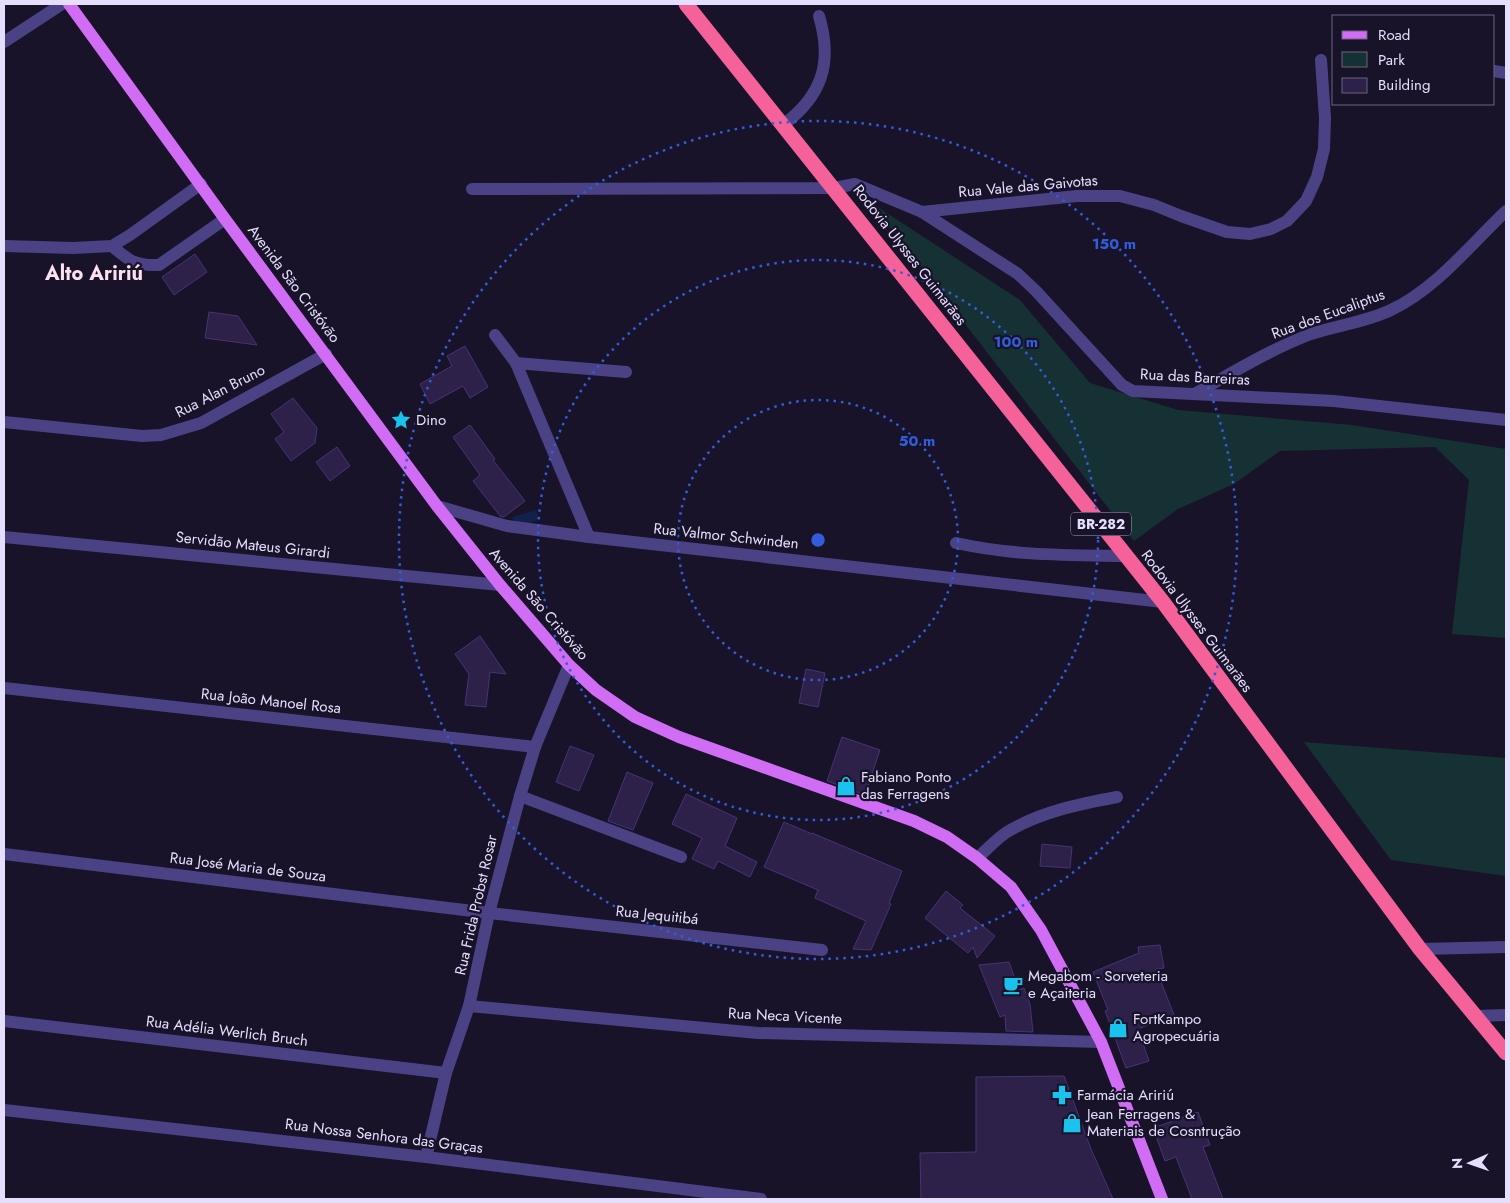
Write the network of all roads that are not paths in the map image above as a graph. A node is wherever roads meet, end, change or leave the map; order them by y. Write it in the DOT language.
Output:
graph roads {
  1 [pos="62,4"];
  2 [pos="69,4"];
  3 [pos="686,4"];
  4 [pos="819,16"];
  5 [pos="4,42"];
  6 [pos="1321,60"];
  7 [pos="783,125"];
  8 [pos="201,184"];
  9 [pos="834,188"];
  10 [pos="472,189"];
  11 [pos="1506,211"];
  12 [pos="922,212"];
  13 [pos="225,219"];
  14 [pos="4,246"];
  15 [pos="112,246"];
  16 [pos="495,335"];
  17 [pos="326,354"];
  18 [pos="516,363"];
  19 [pos="626,372"];
  20 [pos="1196,393"];
  21 [pos="1506,420"];
  22 [pos="4,422"];
  23 [pos="438,506"];
  24 [pos="4,537"];
  25 [pos="589,537"];
  26 [pos="956,543"];
  27 [pos="1126,556"];
  28 [pos="500,585"];
  29 [pos="1163,602"];
  30 [pos="568,665"];
  31 [pos="4,688"];
  32 [pos="536,747"];
  33 [pos="520,796"];
  34 [pos="1117,797"];
  35 [pos="4,854"];
  36 [pos="681,857"];
  37 [pos="977,858"];
  38 [pos="489,913"];
  39 [pos="1506,947"];
  40 [pos="1420,949"];
  41 [pos="822,950"];
  42 [pos="469,1006"];
  43 [pos="1476,1016"];
  44 [pos="1506,1016"];
  45 [pos="4,1021"];
  46 [pos="1100,1042"];
  47 [pos="1506,1053"];
  48 [pos="446,1073"];
  49 [pos="4,1110"];
  50 [pos="426,1157"];
  51 [pos="761,1199"];
  52 [pos="1162,1199"];
  1 -- 5 [label="street"];
  2 -- 8 [label="main road, Avenida São Cristóvão"];
  3 -- 7 [label="highway, Rodovia Ulysses Guimarães / BR-282"];
  4 -- 7 [label="street"];
  6 -- 12 [label="street, Rua Vale das Gaivotas"];
  7 -- 9 [label="highway, Rodovia Ulysses Guimarães / BR-282"];
  8 -- 13 [label="main road, Avenida São Cristóvão"];
  8 -- 15 [label="street"];
  9 -- 10 [label="street, Rua das Barreiras"];
  9 -- 12 [label="street, Rua das Barreiras"];
  9 -- 27 [label="highway, Rodovia Ulysses Guimarães / BR-282"];
  11 -- 20 [label="street, Rua dos Eucaliptus"];
  12 -- 20 [label="street, Rua das Barreiras"];
  13 -- 15 [label="street"];
  13 -- 17 [label="main road, Avenida São Cristóvão"];
  14 -- 15 [label="street"];
  16 -- 18 [label="street"];
  17 -- 22 [label="street, Rua Alan Bruno"];
  17 -- 23 [label="main road, Avenida São Cristóvão"];
  18 -- 19 [label="street"];
  18 -- 25 [label="street"];
  20 -- 21 [label="street, Rua das Barreiras"];
  23 -- 25 [label="street, Rua Valmor Schwinden"];
  23 -- 28 [label="main road, Avenida São Cristóvão"];
  24 -- 28 [label="street, Servidão Mateus Girardi"];
  25 -- 29 [label="street, Rua Valmor Schwinden"];
  26 -- 27 [label="street"];
  27 -- 29 [label="highway, Rodovia Ulysses Guimarães / BR-282"];
  28 -- 30 [label="main road, Avenida São Cristóvão"];
  29 -- 40 [label="highway, Rodovia Ulysses Guimarães / BR-282"];
  30 -- 32 [label="street, Rua Frida Probst Rosar"];
  30 -- 37 [label="main road, Avenida São Cristóvão"];
  31 -- 32 [label="street, Rua João Manoel Rosa"];
  32 -- 33 [label="street, Rua Frida Probst Rosar"];
  33 -- 36 [label="street"];
  33 -- 38 [label="street, Rua Frida Probst Rosar"];
  34 -- 37 [label="street"];
  35 -- 38 [label="street, Rua José Maria de Souza"];
  37 -- 46 [label="main road, Avenida São Cristóvão"];
  38 -- 41 [label="street, Rua Jequitibá"];
  38 -- 42 [label="street, Rua Frida Probst Rosar"];
  39 -- 40 [label="street"];
  40 -- 43 [label="highway, Rodovia Ulysses Guimarães / BR-282"];
  42 -- 46 [label="street, Rua Neca Vicente"];
  42 -- 48 [label="street, Rua Frida Probst Rosar"];
  43 -- 44 [label="street"];
  43 -- 47 [label="highway, Rodovia Ulysses Guimarães / BR-282"];
  45 -- 48 [label="street, Rua Adélia Werlich Bruch"];
  46 -- 52 [label="main road, Avenida São Cristóvão"];
  48 -- 50 [label="street, Rua Frida Probst Rosar"];
  49 -- 50 [label="street, Rua Nossa Senhora das Graças"];
  50 -- 51 [label="street, Rua Nossa Senhora das Graças"];
}
